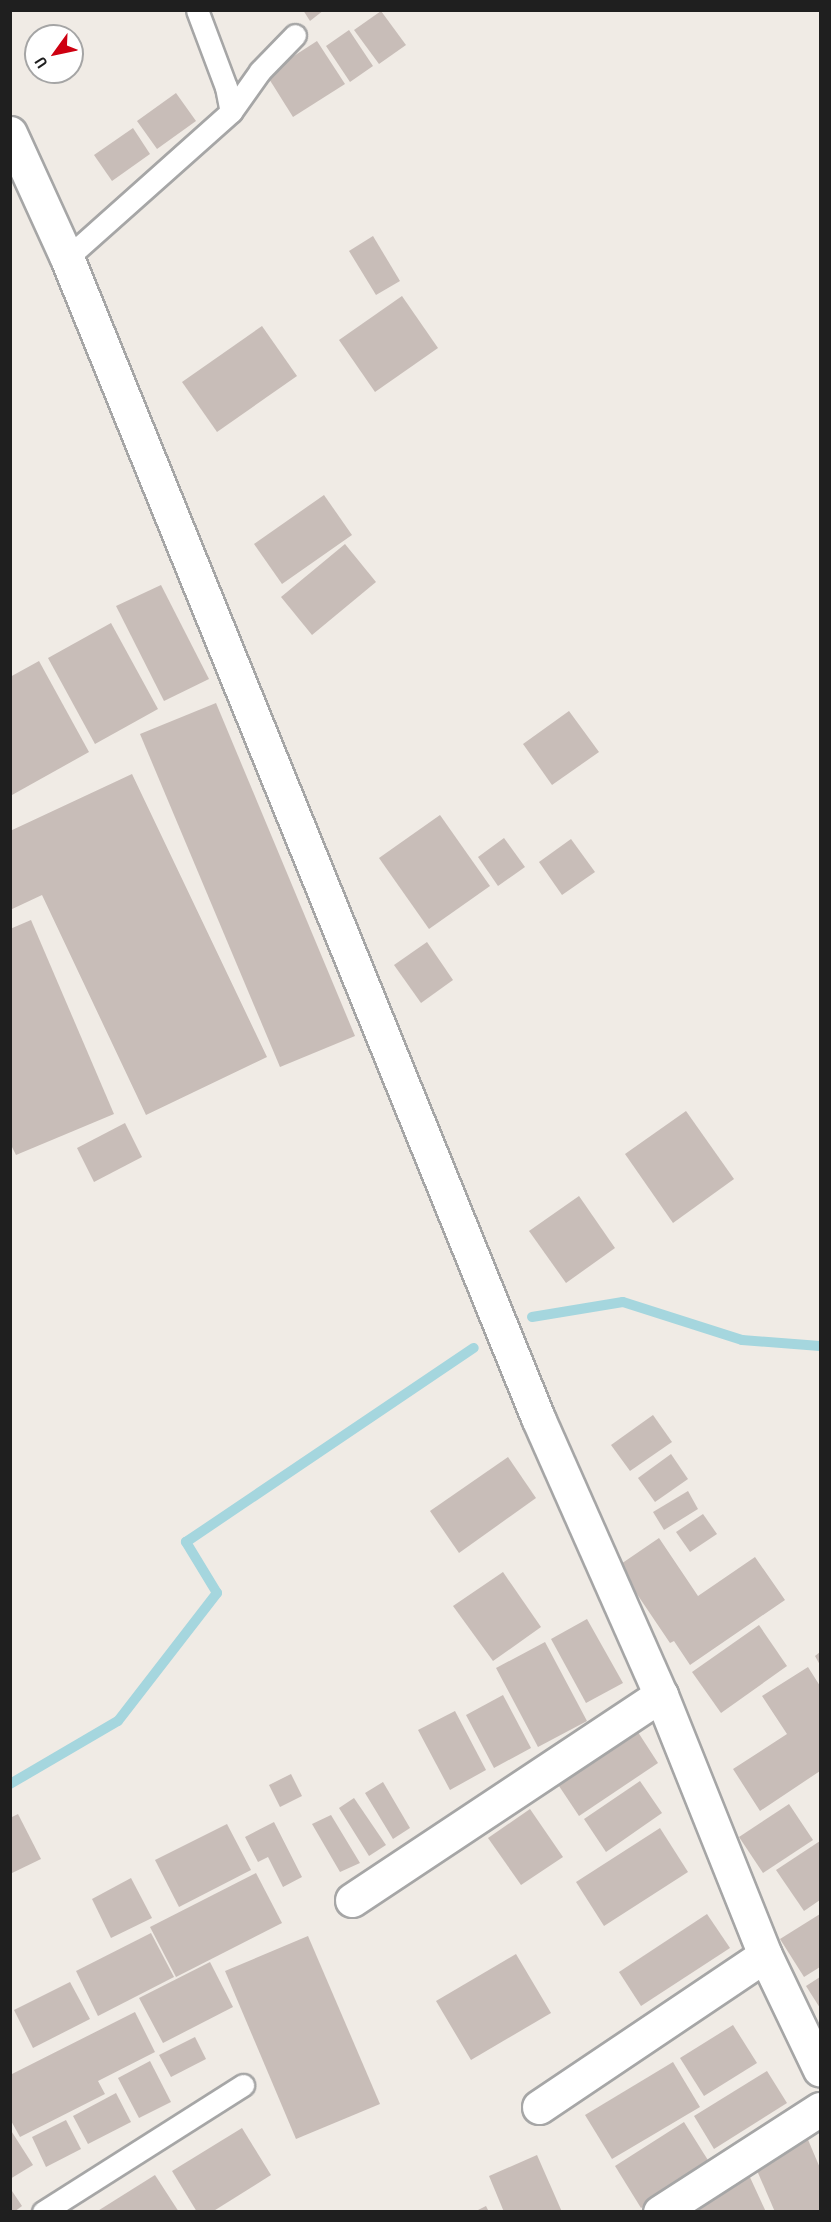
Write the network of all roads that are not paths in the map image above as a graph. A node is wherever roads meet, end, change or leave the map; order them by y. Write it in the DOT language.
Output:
graph roads {
  1 [pos="196,10"];
  2 [pos="296,35"];
  3 [pos="231,112"];
  4 [pos="10,133"];
  5 [pos="67,258"];
  6 [pos="661,1695"];
  7 [pos="352,1900"];
  8 [pos="765,1956"];
  9 [pos="820,2070"];
  10 [pos="243,2085"];
  11 [pos="539,2107"];
  12 [pos="820,2109"];
  13 [pos="43,2211"];
  14 [pos="660,2211"];
  1 -- 3 [label="lane"];
  2 -- 3 [label="lane"];
  3 -- 5 [label="lane"];
  4 -- 5 [label="street"];
  5 -- 6 [label="street"];
  6 -- 7 [label="street"];
  6 -- 8 [label="street"];
  8 -- 9 [label="street"];
  8 -- 11 [label="street"];
  10 -- 13 [label="lane"];
  12 -- 14 [label="street"];
}
